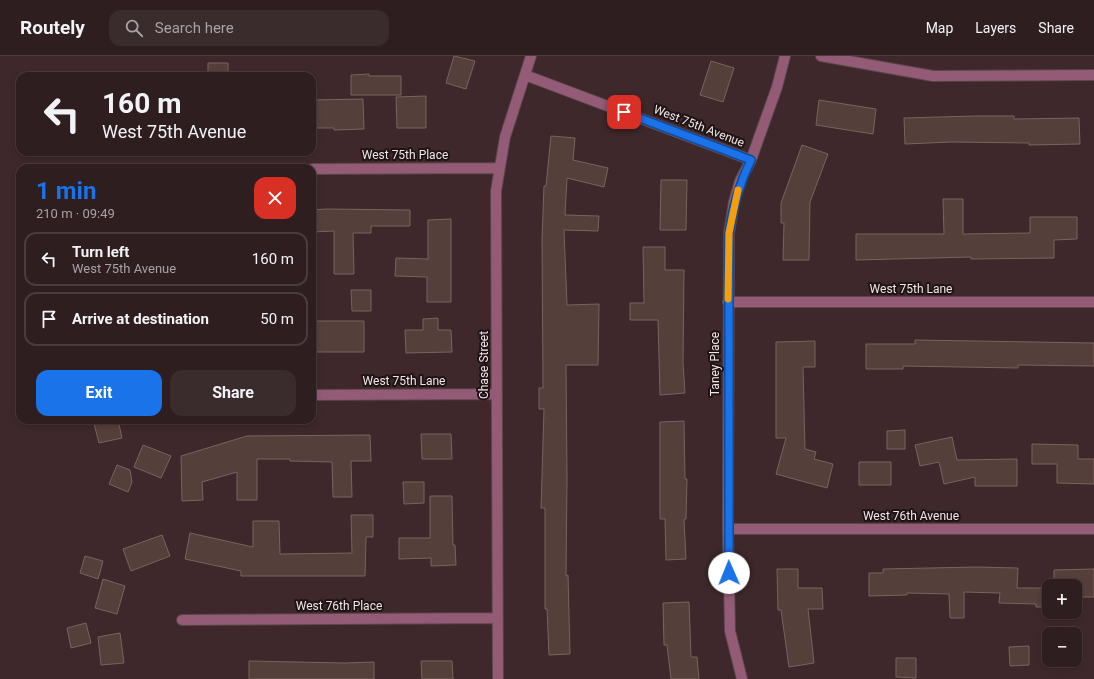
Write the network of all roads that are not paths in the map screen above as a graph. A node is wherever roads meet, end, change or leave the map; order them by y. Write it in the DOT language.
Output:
graph roads {
  1 [pos="531,56"];
  2 [pos="785,56"];
  3 [pos="821,56"];
  4 [pos="525,75"];
  5 [pos="1094,76"];
  6 [pos="751,160"];
  7 [pos="499,168"];
  8 [pos="316,169"];
  9 [pos="728,302"];
  10 [pos="1094,302"];
  11 [pos="497,394"];
  12 [pos="316,395"];
  13 [pos="728,529"];
  14 [pos="1094,529"];
  15 [pos="497,618"];
  16 [pos="182,620"];
  17 [pos="498,679"];
  18 [pos="742,679"];
  1 -- 4 [label="street, Chase Street"];
  2 -- 6 [label="street, Taney Place"];
  3 -- 5 [label="street"];
  4 -- 6 [label="street, West 75th Avenue"];
  4 -- 7 [label="street, Chase Street"];
  6 -- 9 [label="street, Taney Place"];
  7 -- 8 [label="street, West 75th Place"];
  7 -- 11 [label="street, Chase Street"];
  9 -- 10 [label="street, West 75th Lane"];
  9 -- 13 [label="street, Taney Place"];
  11 -- 12 [label="street, West 75th Lane"];
  11 -- 15 [label="street, Chase Street"];
  13 -- 14 [label="street, West 76th Avenue"];
  13 -- 18 [label="street, Taney Place"];
  15 -- 16 [label="street, West 76th Place"];
  15 -- 17 [label="street, Chase Street"];
}
